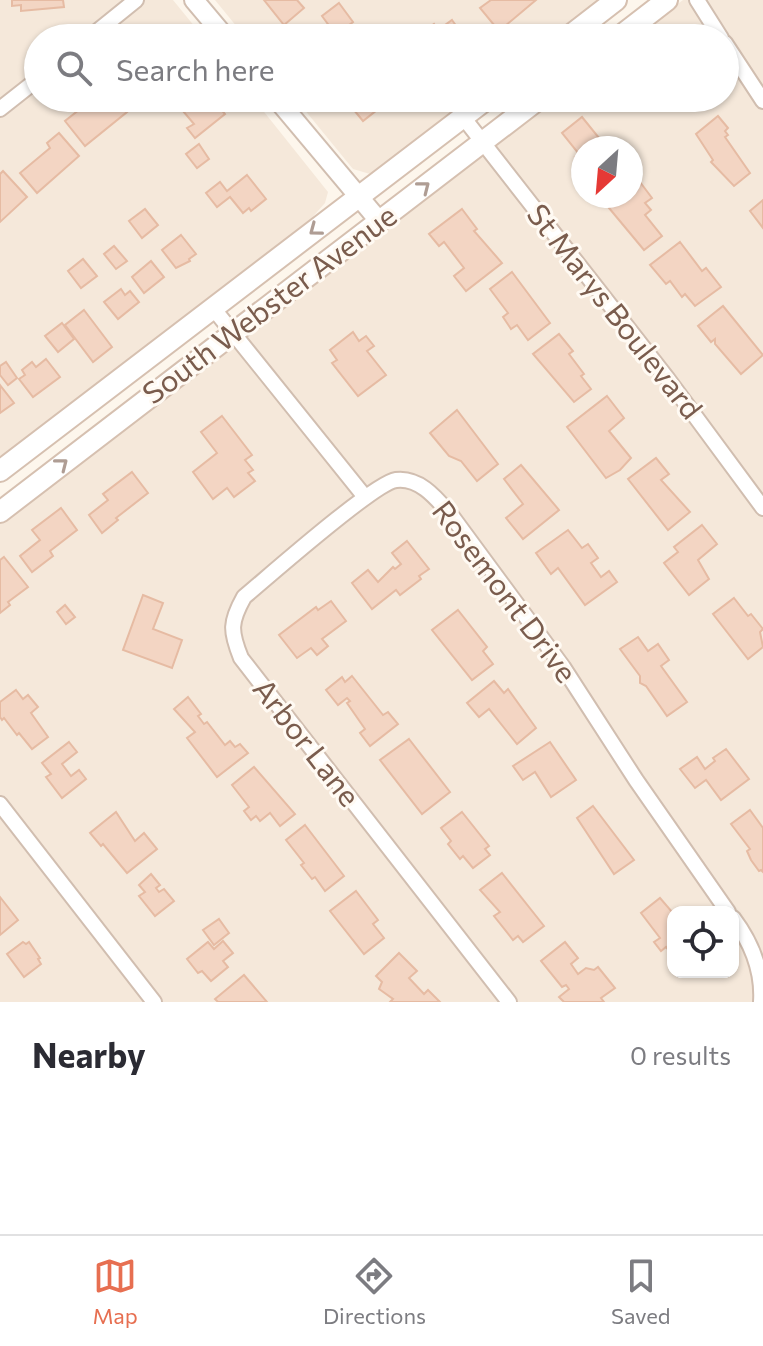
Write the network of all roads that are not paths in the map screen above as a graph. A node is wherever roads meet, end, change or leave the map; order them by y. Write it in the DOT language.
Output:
graph roads {
  1 [pos="136,0"];
  2 [pos="194,0"];
  3 [pos="616,0"];
  4 [pos="667,0"];
  5 [pos="697,0"];
  6 [pos="106,24"];
  7 [pos="214,24"];
  8 [pos="585,24"];
  9 [pos="636,24"];
  10 [pos="712,24"];
  11 [pos="739,64"];
  12 [pos="24,90"];
  13 [pos="763,101"];
  14 [pos="0,109"];
  15 [pos="288,112"];
  16 [pos="470,112"];
  17 [pos="521,112"];
  18 [pos="463,117"];
  19 [pos="483,141"];
  20 [pos="359,197"];
  21 [pos="380,222"];
  22 [pos="213,308"];
  23 [pos="233,333"];
  24 [pos="0,471"];
  25 [pos="365,497"];
  26 [pos="763,508"];
  27 [pos="0,512"];
  28 [pos="0,804"];
  29 [pos="724,906"];
  30 [pos="739,926"];
  31 [pos="154,1002"];
  32 [pos="509,1002"];
  33 [pos="761,1002"];
  1 -- 6 [label="street"];
  2 -- 7 [label="street"];
  3 -- 8 [label="main road"];
  4 -- 9 [label="main road"];
  5 -- 10 [label="street"];
  11 -- 13 [label="street"];
  12 -- 14 [label="street"];
  15 -- 20 [label="street"];
  16 -- 18 [label="main road, South Webster Avenue"];
  17 -- 19 [label="main road, South Webster Avenue"];
  18 -- 19 [label="street, St Marys Boulevard"];
  18 -- 20 [label="main road, South Webster Avenue"];
  21 -- 19 [label="main road, South Webster Avenue, one-way"];
  19 -- 26 [label="street, St Marys Boulevard"];
  20 -- 21 [label="street"];
  20 -- 22 [label="main road, South Webster Avenue, one-way"];
  21 -- 23 [label="main road, South Webster Avenue"];
  22 -- 23 [label="street"];
  22 -- 24 [label="main road, South Webster Avenue"];
  23 -- 25 [label="street"];
  27 -- 23 [label="main road, South Webster Avenue, one-way"];
  25 -- 29 [label="street, Rosemont Drive"];
  25 -- 32 [label="street, Arbor Lane"];
  28 -- 31 [label="street"];
  30 -- 33 [label="street"];
}
